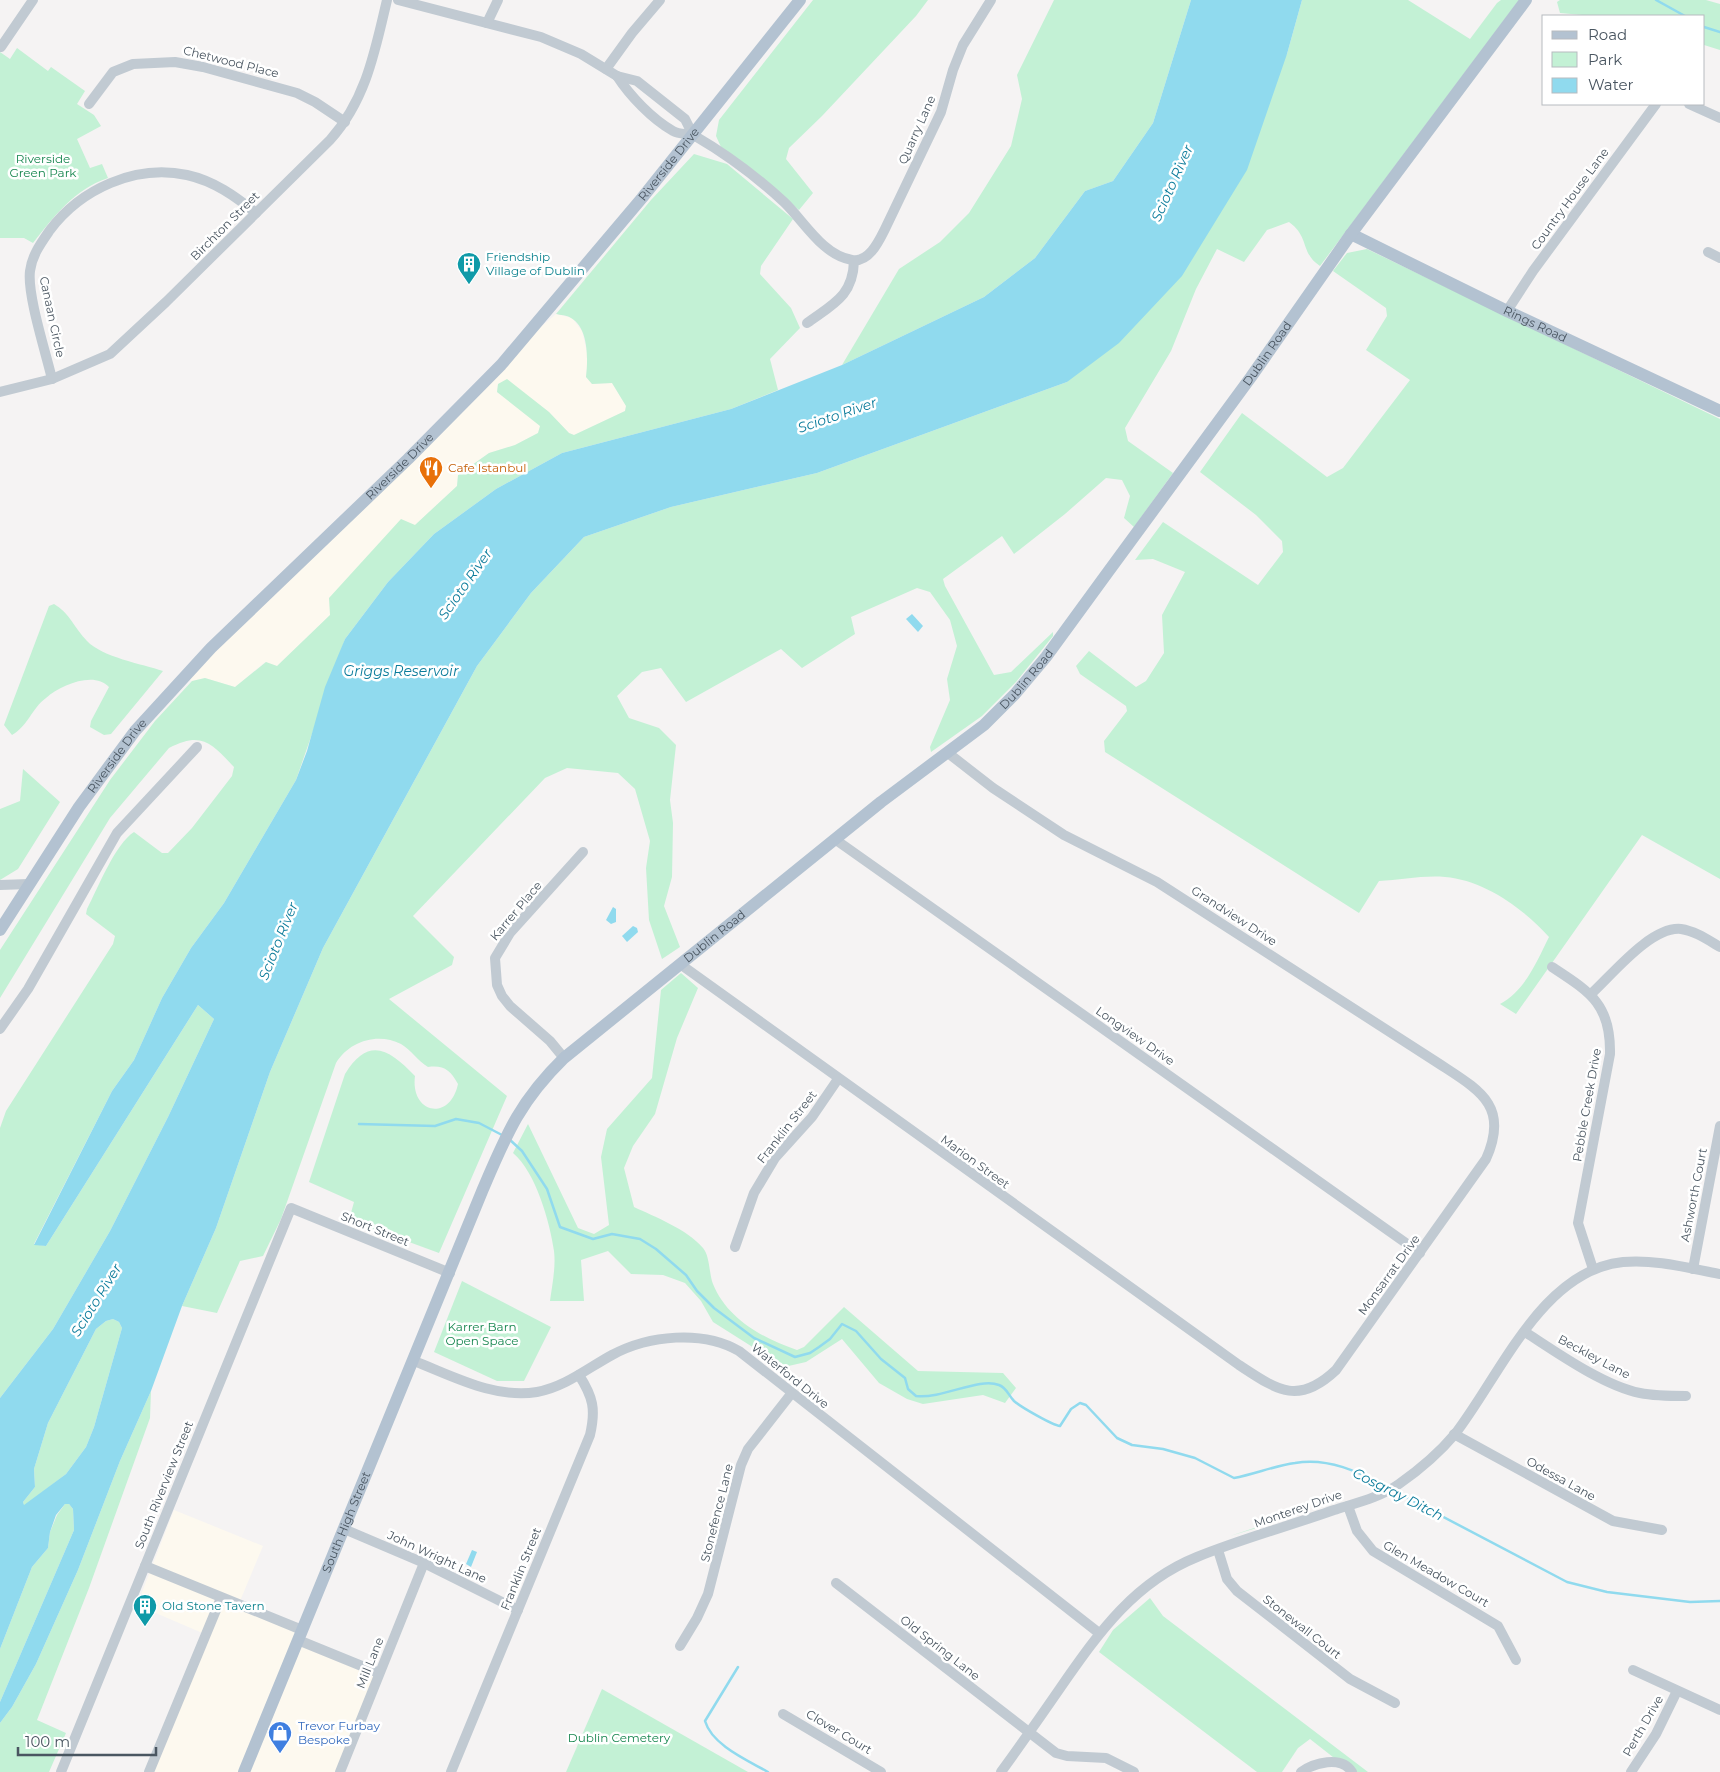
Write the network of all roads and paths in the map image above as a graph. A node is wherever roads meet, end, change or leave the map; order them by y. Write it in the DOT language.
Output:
graph roads {
  1 [pos="33,0"];
  2 [pos="387,0"];
  3 [pos="398,0"];
  4 [pos="498,0"];
  5 [pos="660,0"];
  6 [pos="800,0"];
  7 [pos="991,0"];
  8 [pos="1526,0"];
  9 [pos="487,23"];
  10 [pos="1,47"];
  11 [pos="606,69"];
  12 [pos="617,76"];
  13 [pos="90,104"];
  14 [pos="1655,105"];
  15 [pos="1691,105"];
  16 [pos="1720,118"];
  17 [pos="344,122"];
  18 [pos="693,135"];
  19 [pos="256,213"];
  20 [pos="1351,234"];
  21 [pos="1708,252"];
  22 [pos="1720,258"];
  23 [pos="854,261"];
  24 [pos="1507,311"];
  25 [pos="806,323"];
  26 [pos="52,379"];
  27 [pos="0,392"];
  28 [pos="1720,411"];
  29 [pos="197,747"];
  30 [pos="948,753"];
  31 [pos="836,840"];
  32 [pos="583,852"];
  33 [pos="29,884"];
  34 [pos="0,885"];
  35 [pos="0,930"];
  36 [pos="1720,947"];
  37 [pos="680,964"];
  38 [pos="1552,967"];
  39 [pos="1591,994"];
  40 [pos="0,1029"];
  41 [pos="564,1058"];
  42 [pos="838,1078"];
  43 [pos="1493,1115"];
  44 [pos="1720,1126"];
  45 [pos="291,1208"];
  46 [pos="735,1247"];
  47 [pos="1420,1253"];
  48 [pos="1593,1269"];
  49 [pos="1693,1269"];
  50 [pos="450,1272"];
  51 [pos="1720,1274"];
  52 [pos="1525,1332"];
  53 [pos="414,1361"];
  54 [pos="579,1375"];
  55 [pos="1257,1377"];
  56 [pos="791,1394"];
  57 [pos="1686,1396"];
  58 [pos="1454,1434"];
  59 [pos="1348,1506"];
  60 [pos="344,1529"];
  61 [pos="1662,1530"];
  62 [pos="1218,1550"];
  63 [pos="424,1563"];
  64 [pos="145,1566"];
  65 [pos="836,1583"];
  66 [pos="221,1598"];
  67 [pos="518,1610"];
  68 [pos="1098,1633"];
  69 [pos="300,1635"];
  70 [pos="680,1646"];
  71 [pos="1516,1660"];
  72 [pos="1633,1670"];
  73 [pos="379,1673"];
  74 [pos="1677,1692"];
  75 [pos="1395,1703"];
  76 [pos="1720,1710"];
  77 [pos="783,1714"];
  78 [pos="1029,1733"];
  79 [pos="61,1772"];
  80 [pos="149,1772"];
  81 [pos="244,1772"];
  82 [pos="340,1772"];
  83 [pos="452,1772"];
  84 [pos="881,1772"];
  85 [pos="1001,1772"];
  86 [pos="1134,1772"];
  87 [pos="1301,1772"];
  88 [pos="1352,1772"];
  89 [pos="1630,1772"];
  1 -- 10 [label="street"];
  2 -- 17 [label="street, Birchton Street"];
  3 -- 9 [label="street"];
  4 -- 9 [label="street"];
  5 -- 11 [label="street"];
  6 -- 18 [label="main road, Riverside Drive"];
  7 -- 23 [label="street, Quarry Lane"];
  8 -- 20 [label="main road, Dublin Road"];
  9 -- 11 [label="street"];
  11 -- 12 [label="street"];
  12 -- 18 [label="street"];
  12 -- 18 [label="street"];
  13 -- 17 [label="street, Chetwood Place"];
  14 -- 24 [label="street, Country House Lane"];
  15 -- 16 [label="street"];
  17 -- 19 [label="street, Birchton Street"];
  18 -- 23 [label="street"];
  18 -- 33 [label="main road, Riverside Drive"];
  19 -- 26 [label="street, Birchton Street"];
  19 -- 26 [label="street, Canaan Circle"];
  20 -- 24 [label="main road, Rings Road"];
  20 -- 30 [label="main road, Dublin Road"];
  21 -- 22 [label="street"];
  23 -- 25 [label="street"];
  24 -- 28 [label="main road, Rings Road"];
  26 -- 27 [label="street, Birchton Street"];
  29 -- 40 [label="street"];
  30 -- 31 [label="main road, Dublin Road"];
  30 -- 43 [label="street, Grandview Drive"];
  31 -- 37 [label="main road, Dublin Road"];
  31 -- 47 [label="street, Longview Drive"];
  32 -- 41 [label="street, Karrer Place"];
  33 -- 34 [label="street"];
  33 -- 35 [label="main road, Riverside Drive"];
  36 -- 39 [label="street"];
  37 -- 41 [label="main road, Dublin Road"];
  37 -- 42 [label="street, Marion Street"];
  38 -- 39 [label="street, Pebble Creek Drive"];
  39 -- 48 [label="street, Pebble Creek Drive"];
  41 -- 50 [label="main road, Dublin Road"];
  42 -- 46 [label="street, Franklin Street"];
  42 -- 55 [label="street, Marion Street"];
  43 -- 47 [label="street, Monsarrat Drive"];
  44 -- 49 [label="street, Ashworth Court"];
  45 -- 50 [label="street, Short Street"];
  45 -- 64 [label="street, South Riverview Street"];
  47 -- 55 [label="street, Monsarrat Drive"];
  48 -- 49 [label="street, Monterey Drive"];
  48 -- 52 [label="street, Monterey Drive"];
  49 -- 51 [label="street, Monterey Drive"];
  50 -- 53 [label="main road, South High Street"];
  52 -- 57 [label="street, Beckley Lane"];
  52 -- 58 [label="street, Monterey Drive"];
  53 -- 54 [label="street, Waterford Drive"];
  53 -- 60 [label="main road, South High Street"];
  54 -- 56 [label="street, Waterford Drive"];
  54 -- 67 [label="street, Franklin Street"];
  56 -- 68 [label="street, Waterford Drive"];
  56 -- 70 [label="street, Stonefence Lane"];
  58 -- 59 [label="street, Monterey Drive"];
  58 -- 61 [label="street, Odessa Lane"];
  59 -- 62 [label="street, Monterey Drive"];
  59 -- 71 [label="street, Glen Meadow Court"];
  60 -- 63 [label="street, John Wright Lane"];
  60 -- 69 [label="main road, South High Street"];
  62 -- 68 [label="street, Monterey Drive"];
  62 -- 75 [label="street, Stonewall Court"];
  63 -- 67 [label="street, John Wright Lane"];
  63 -- 73 [label="street, Mill Lane"];
  64 -- 66 [label="street"];
  64 -- 79 [label="street, South Riverview Street"];
  65 -- 78 [label="street, Old Spring Lane"];
  66 -- 69 [label="street"];
  66 -- 80 [label="street"];
  67 -- 83 [label="street, Franklin Street"];
  68 -- 78 [label="street, Monterey Drive"];
  69 -- 73 [label="street"];
  69 -- 81 [label="main road, South High Street"];
  72 -- 74 [label="street"];
  73 -- 82 [label="street, Mill Lane"];
  74 -- 76 [label="street"];
  74 -- 89 [label="street, Perth Drive"];
  77 -- 84 [label="street, Clover Court"];
  78 -- 85 [label="street, Monterey Drive"];
  78 -- 86 [label="street, Old Spring Lane"];
  87 -- 88 [label="street"];
}
